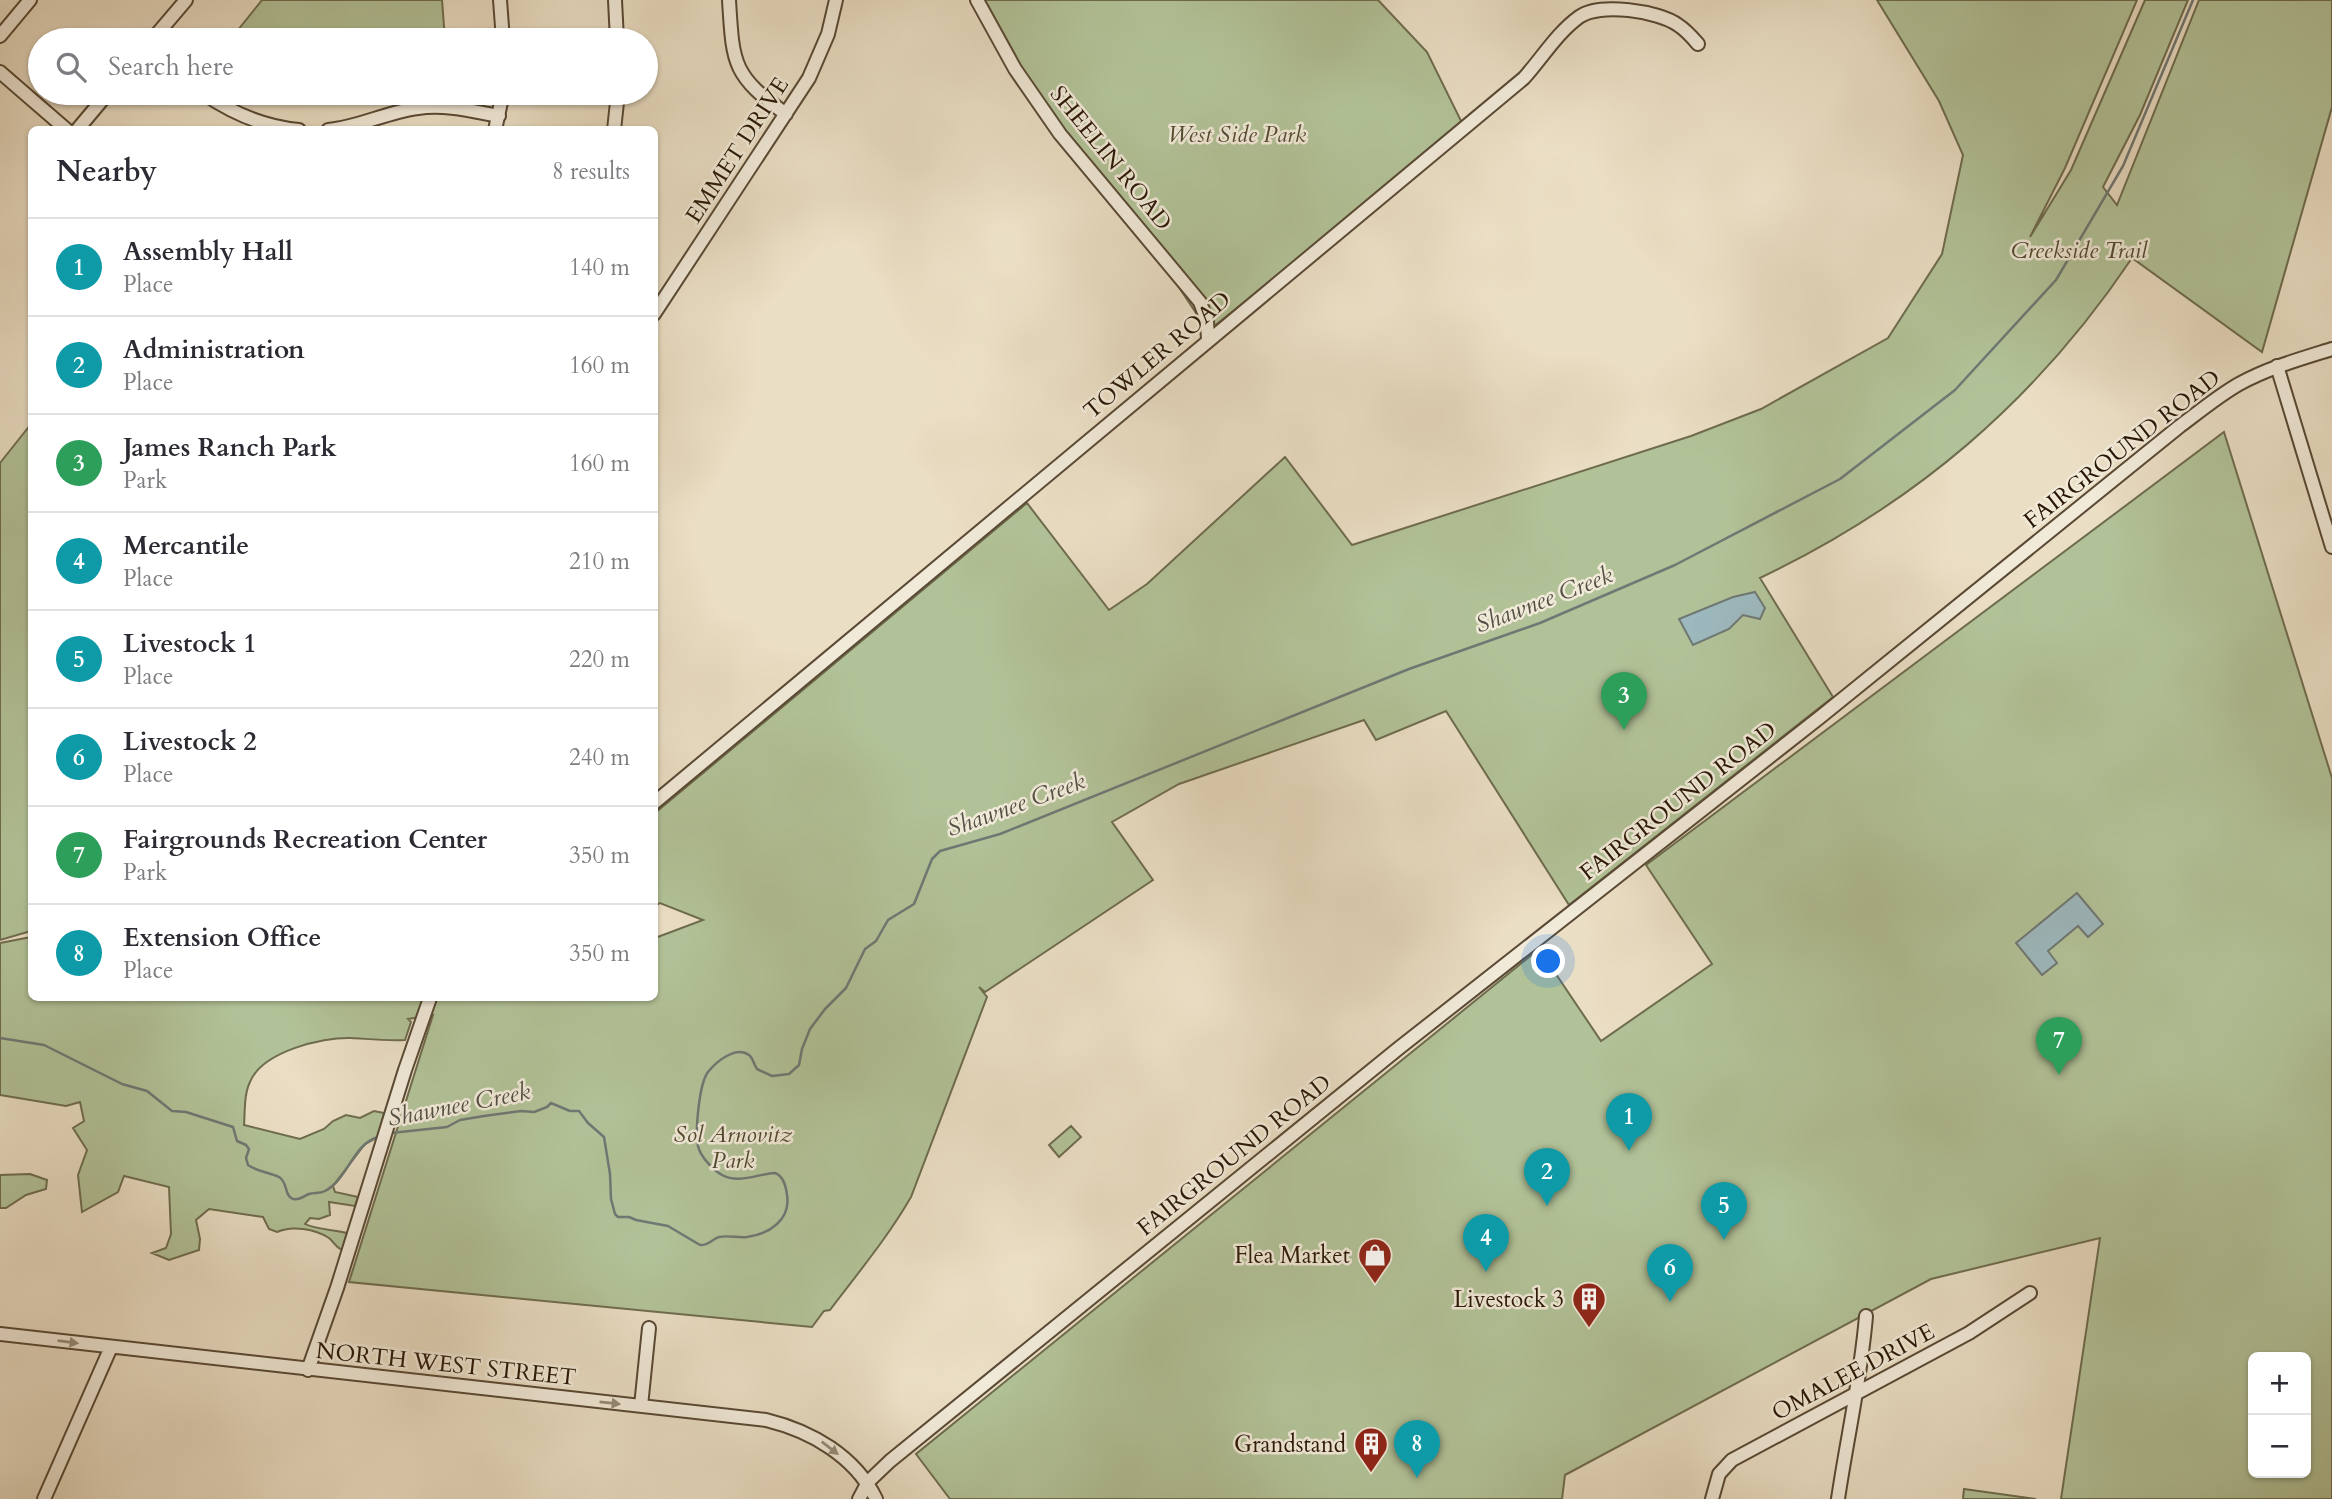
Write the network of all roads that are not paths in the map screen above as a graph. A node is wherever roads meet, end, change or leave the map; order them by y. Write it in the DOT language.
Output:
graph roads {
  1 [pos="30,0"];
  2 [pos="186,0"];
  3 [pos="500,0"];
  4 [pos="615,0"];
  5 [pos="729,0"];
  6 [pos="836,0"];
  7 [pos="977,0"];
  8 [pos="162,28"];
  9 [pos="502,28"];
  10 [pos="616,28"];
  11 [pos="0,36"];
  12 [pos="1699,44"];
  13 [pos="0,72"];
  14 [pos="28,96"];
  15 [pos="38,105"];
  16 [pos="98,105"];
  17 [pos="222,105"];
  18 [pos="501,105"];
  19 [pos="617,105"];
  20 [pos="786,114"];
  21 [pos="499,116"];
  22 [pos="62,126"];
  23 [pos="80,126"];
  24 [pos="277,126"];
  25 [pos="351,126"];
  26 [pos="496,126"];
  27 [pos="614,126"];
  28 [pos="658,308"];
  29 [pos="1208,340"];
  30 [pos="2332,349"];
  31 [pos="2277,366"];
  32 [pos="2332,547"];
  33 [pos="658,800"];
  34 [pos="429,1001"];
  35 [pos="2030,1293"];
  36 [pos="1866,1316"];
  37 [pos="649,1328"];
  38 [pos="0,1334"];
  39 [pos="111,1347"];
  40 [pos="308,1370"];
  41 [pos="1856,1395"];
  42 [pos="641,1406"];
  43 [pos="868,1482"];
  44 [pos="44,1499"];
  45 [pos="859,1499"];
  46 [pos="876,1499"];
  47 [pos="1712,1499"];
  48 [pos="1838,1499"];
  1 -- 11 [label="street"];
  2 -- 8 [label="street"];
  3 -- 9 [label="street"];
  4 -- 10 [label="street"];
  5 -- 20 [label="street"];
  6 -- 20 [label="street, EMMET DRIVE"];
  7 -- 29 [label="street, SHEELIN ROAD"];
  12 -- 29 [label="street, TOWLER ROAD"];
  13 -- 14 [label="street"];
  15 -- 22 [label="street"];
  16 -- 23 [label="street"];
  17 -- 24 [label="street"];
  18 -- 21 [label="street"];
  19 -- 27 [label="street"];
  20 -- 28 [label="street, EMMET DRIVE"];
  21 -- 25 [label="street"];
  21 -- 26 [label="street"];
  29 -- 33 [label="street, TOWLER ROAD"];
  30 -- 31 [label="street, FAIRGROUND ROAD"];
  31 -- 32 [label="street"];
  31 -- 43 [label="street, FAIRGROUND ROAD"];
  34 -- 40 [label="street"];
  35 -- 41 [label="street, OMALEE DRIVE"];
  36 -- 41 [label="street"];
  37 -- 42 [label="street"];
  38 -- 39 [label="street, NORTH WEST STREET, one-way"];
  39 -- 40 [label="street, NORTH WEST STREET"];
  39 -- 44 [label="street"];
  40 -- 42 [label="street, NORTH WEST STREET, one-way"];
  41 -- 47 [label="street, OMALEE DRIVE"];
  41 -- 48 [label="street"];
  42 -- 43 [label="street, NORTH WEST STREET, one-way"];
  43 -- 45 [label="street, FAIRGROUND ROAD"];
  43 -- 46 [label="street"];
}
